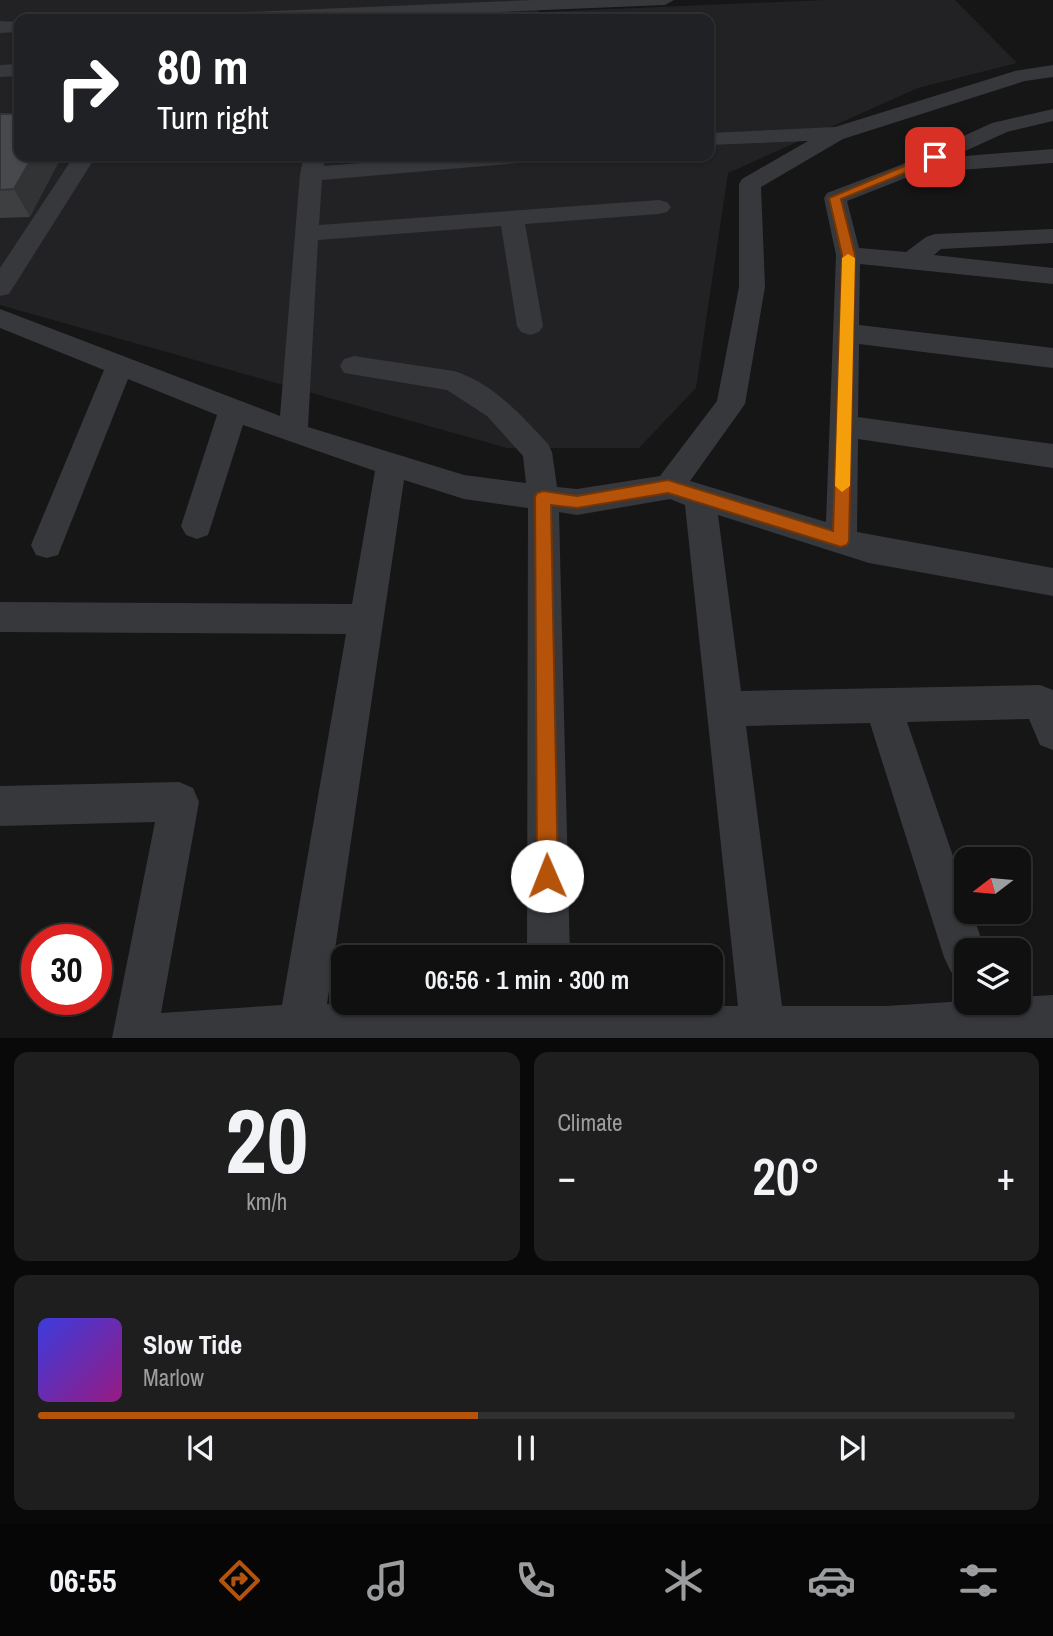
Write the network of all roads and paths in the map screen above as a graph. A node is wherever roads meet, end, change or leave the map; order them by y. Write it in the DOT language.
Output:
graph roads {
  1 [pos="665,0"];
  2 [pos="636,1"];
  3 [pos="542,8"];
  4 [pos="371,14"];
  5 [pos="1053,71"];
  6 [pos="1053,115"];
  7 [pos="841,132"];
  8 [pos="714,139"];
  9 [pos="1053,156"];
  10 [pos="82,161"];
  11 [pos="404,161"];
  12 [pos="313,165"];
  13 [pos="914,166"];
  14 [pos="659,207"];
  15 [pos="512,218"];
  16 [pos="308,233"];
  17 [pos="1053,236"];
  18 [pos="848,255"];
  19 [pos="911,260"];
  20 [pos="1053,276"];
  21 [pos="0,288"];
  22 [pos="0,318"];
  23 [pos="530,326"];
  24 [pos="846,333"];
  25 [pos="1053,358"];
  26 [pos="120,364"];
  27 [pos="354,366"];
  28 [pos="233,409"];
  29 [pos="844,426"];
  30 [pos="293,433"];
  31 [pos="1053,456"];
  32 [pos="391,464"];
  33 [pos="684,492"];
  34 [pos="543,497"];
  35 [pos="197,526"];
  36 [pos="841,541"];
  37 [pos="47,545"];
  38 [pos="1053,582"];
  39 [pos="0,617"];
  40 [pos="366,619"];
  41 [pos="883,705"];
  42 [pos="724,709"];
  43 [pos="1049,711"];
  44 [pos="0,806"];
  45 [pos="960,938"];
  46 [pos="548,945"];
  47 [pos="966,1015"];
  48 [pos="1025,1015"];
  49 [pos="1053,1017"];
  50 [pos="549,1023"];
  51 [pos="300,1032"];
  52 [pos="763,1033"];
  53 [pos="131,1037"];
  1 -- 2 [label="street"];
  2 -- 3 [label="street"];
  3 -- 4 [label="street"];
  5 -- 7 [label="street"];
  6 -- 13 [label="street"];
  7 -- 8 [label="street"];
  7 -- 33 [label="street"];
  9 -- 13 [label="street"];
  10 -- 21 [label="street"];
  11 -- 12 [label="street"];
  12 -- 16 [label="street"];
  13 -- 18 [label="street"];
  14 -- 15 [label="street"];
  15 -- 16 [label="street"];
  15 -- 23 [label="street"];
  16 -- 30 [label="street"];
  17 -- 19 [label="street"];
  18 -- 19 [label="street"];
  18 -- 24 [label="street"];
  19 -- 20 [label="street"];
  22 -- 26 [label="street"];
  24 -- 25 [label="street"];
  24 -- 29 [label="street"];
  26 -- 28 [label="street"];
  26 -- 37 [label="street"];
  27 -- 34 [label="street"];
  28 -- 30 [label="street"];
  28 -- 35 [label="street"];
  29 -- 31 [label="street"];
  29 -- 36 [label="street"];
  30 -- 32 [label="street"];
  32 -- 34 [label="street"];
  32 -- 40 [label="street"];
  33 -- 34 [label="street"];
  33 -- 36 [label="street"];
  33 -- 42 [label="street"];
  34 -- 46 [label="street"];
  36 -- 38 [label="street"];
  39 -- 40 [label="street"];
  40 -- 51 [label="street"];
  41 -- 42 [label="street"];
  41 -- 43 [label="street"];
  41 -- 45 [label="street"];
  42 -- 52 [label="street"];
  44 -- 53 [label="street"];
  47 -- 52 [label="street"];
  48 -- 49 [label="street"];
  50 -- 51 [label="street"];
  50 -- 52 [label="street"];
  51 -- 53 [label="street"];
}
